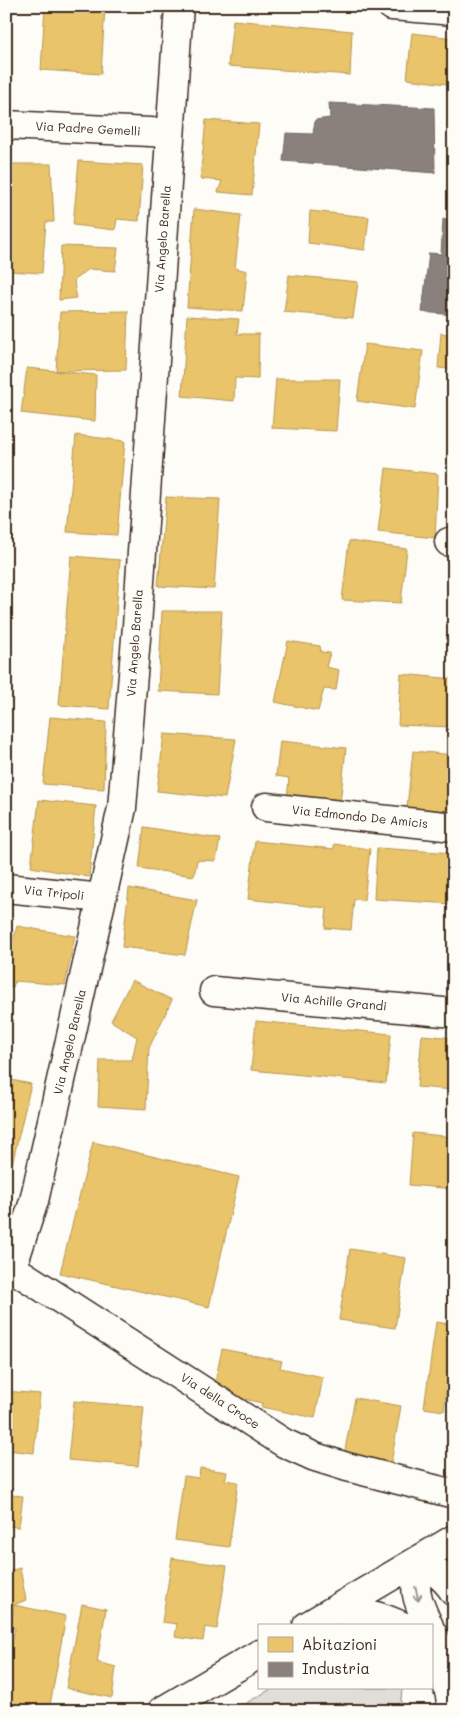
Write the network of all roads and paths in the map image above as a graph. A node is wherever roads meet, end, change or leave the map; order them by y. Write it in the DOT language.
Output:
graph roads {
  1 [pos="179,6"];
  2 [pos="392,6"];
  3 [pos="454,11"];
  4 [pos="6,126"];
  5 [pos="170,133"];
  6 [pos="266,807"];
  7 [pos="454,827"];
  8 [pos="6,888"];
  9 [pos="102,898"];
  10 [pos="214,991"];
  11 [pos="454,1013"];
  12 [pos="9,1266"];
  13 [pos="454,1494"];
  14 [pos="454,1540"];
  15 [pos="421,1559"];
  16 [pos="454,1592"];
  17 [pos="331,1612"];
  18 [pos="310,1624"];
  19 [pos="396,1624"];
  20 [pos="428,1624"];
  21 [pos="432,1633"];
  22 [pos="258,1655"];
  23 [pos="436,1657"];
  24 [pos="162,1711"];
  25 [pos="452,1711"];
  1 -- 5 [label="street, Via Angelo Barella"];
  2 -- 3 [label="street"];
  4 -- 5 [label="street, Via Padre Gemelli"];
  5 -- 9 [label="street, Via Angelo Barella"];
  6 -- 7 [label="street, Via Edmondo De Amicis"];
  8 -- 9 [label="street, Via Tripoli"];
  9 -- 12 [label="street, Via Angelo Barella"];
  10 -- 11 [label="street, Via Achille Grandi"];
  12 -- 13 [label="street, Via della Croce"];
  14 -- 15 [label="street"];
  15 -- 16 [label="street"];
  15 -- 17 [label="street"];
  15 -- 20 [label="street, one-way"];
  17 -- 18 [label="street"];
  17 -- 19 [label="street"];
  21 -- 23 [label="street"];
  22 -- 24 [label="street"];
  23 -- 25 [label="street"];
}
